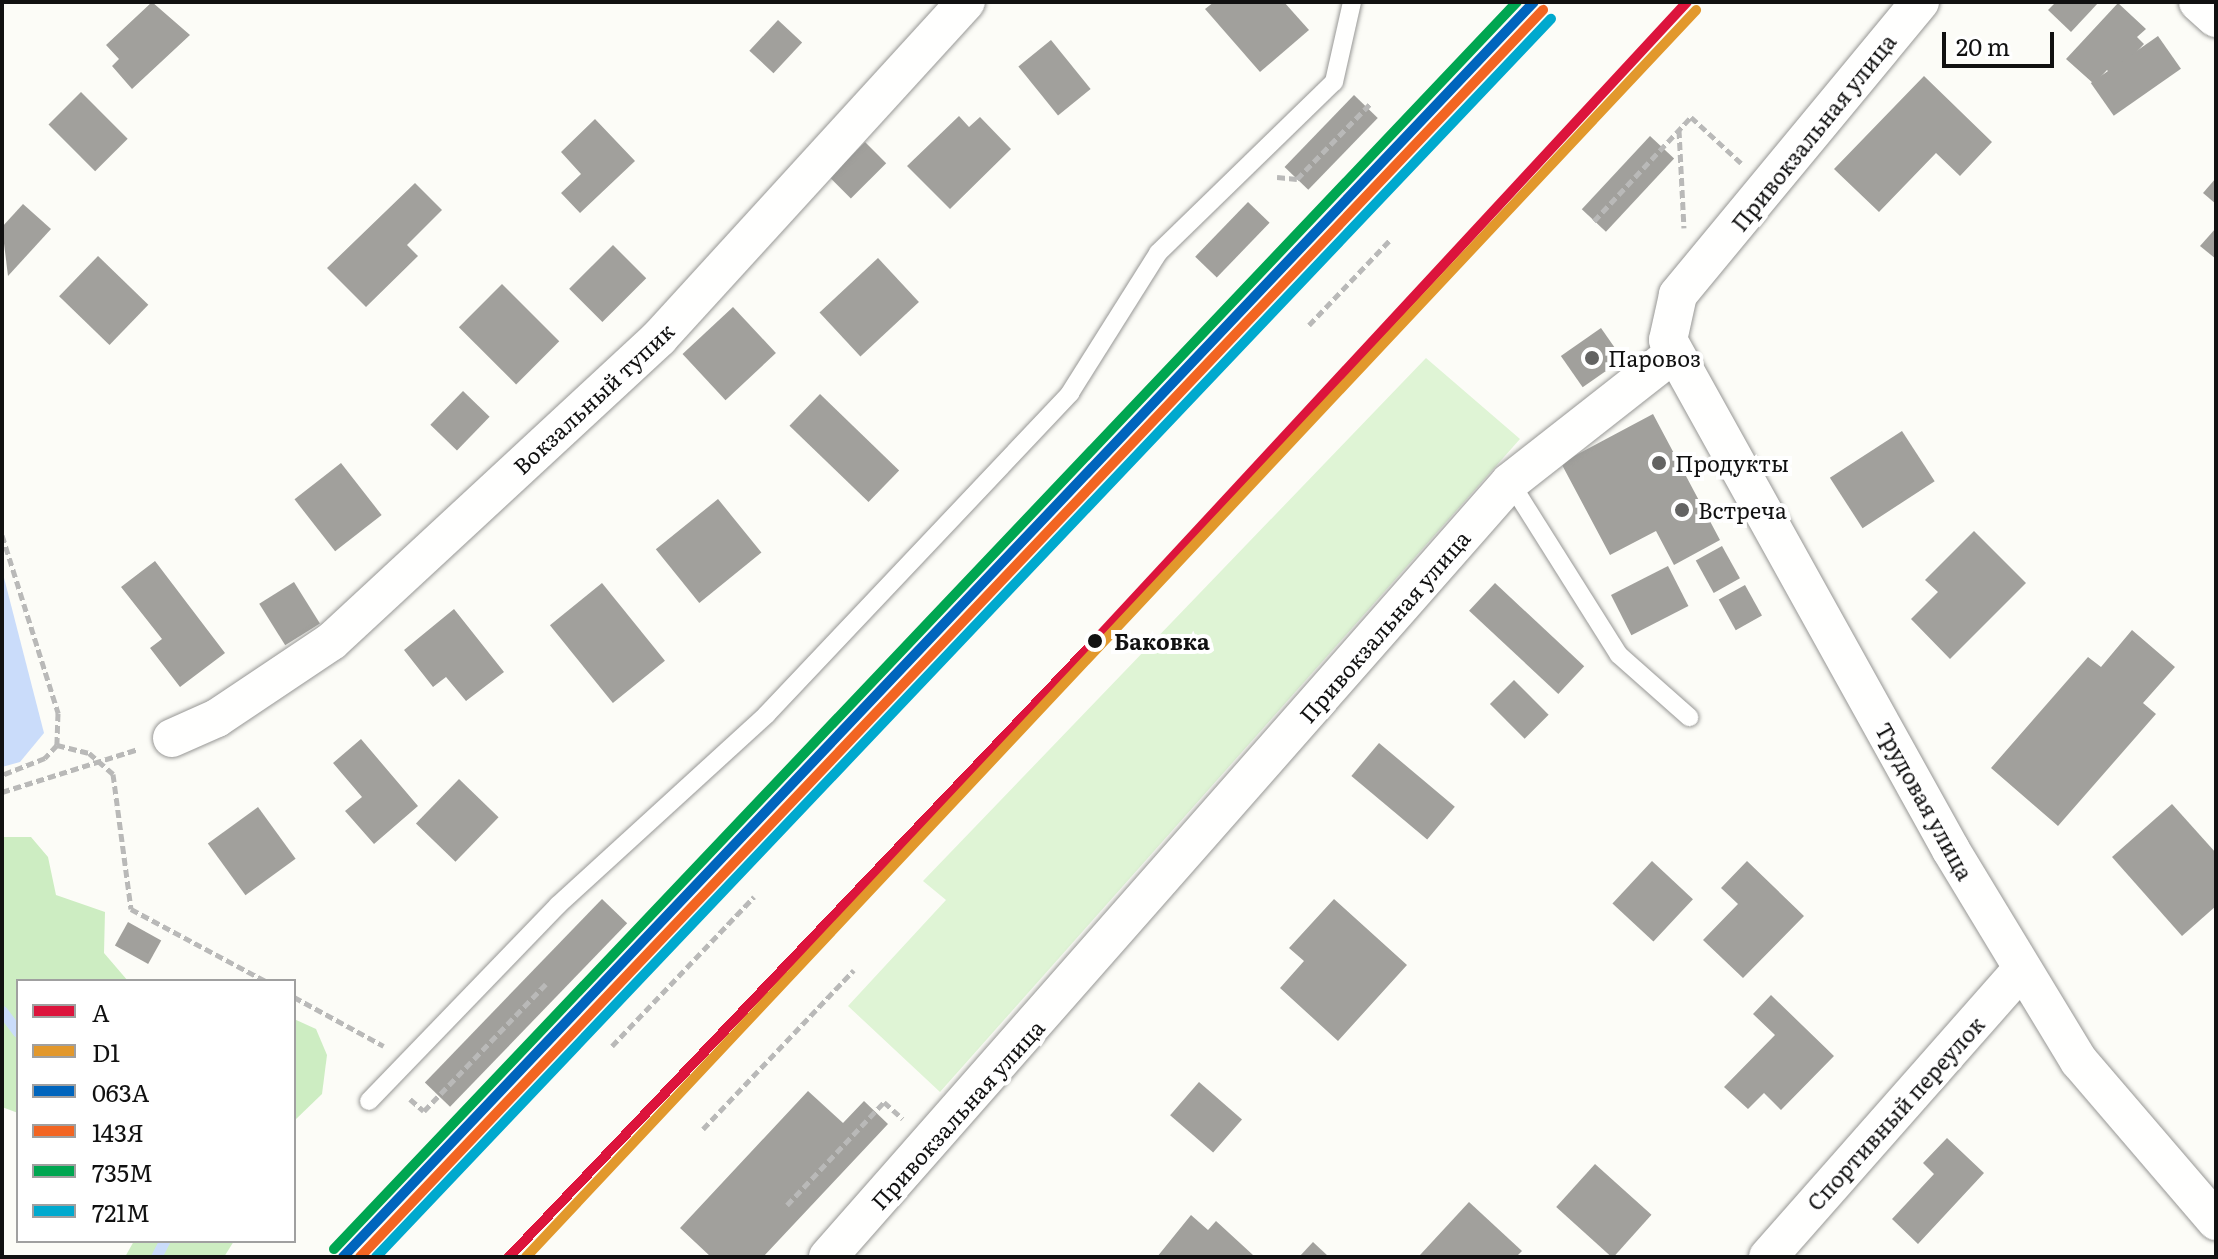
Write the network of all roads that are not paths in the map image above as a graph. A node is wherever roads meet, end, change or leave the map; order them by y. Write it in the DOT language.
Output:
graph roads {
  1 [pos="966,2"];
  2 [pos="1352,2"];
  3 [pos="1920,2"];
  4 [pos="2198,2"];
  5 [pos="2216,18"];
  6 [pos="1673,354"];
  7 [pos="1510,482"];
  8 [pos="1689,717"];
  9 [pos="172,738"];
  10 [pos="2022,969"];
  11 [pos="369,1101"];
  12 [pos="2216,1221"];
  13 [pos="828,1257"];
  14 [pos="1768,1257"];
  1 -- 9 [label="street, Вокзальный тупик"];
  2 -- 11 [label="lane"];
  3 -- 6 [label="street, Привокзальная улица"];
  4 -- 5 [label="street"];
  6 -- 7 [label="street, Привокзальная улица"];
  6 -- 10 [label="street, Трудовая улица"];
  7 -- 8 [label="lane"];
  7 -- 13 [label="street, Привокзальная улица"];
  10 -- 12 [label="street, Трудовая улица"];
  10 -- 14 [label="street, Спортивный переулок"];
}
